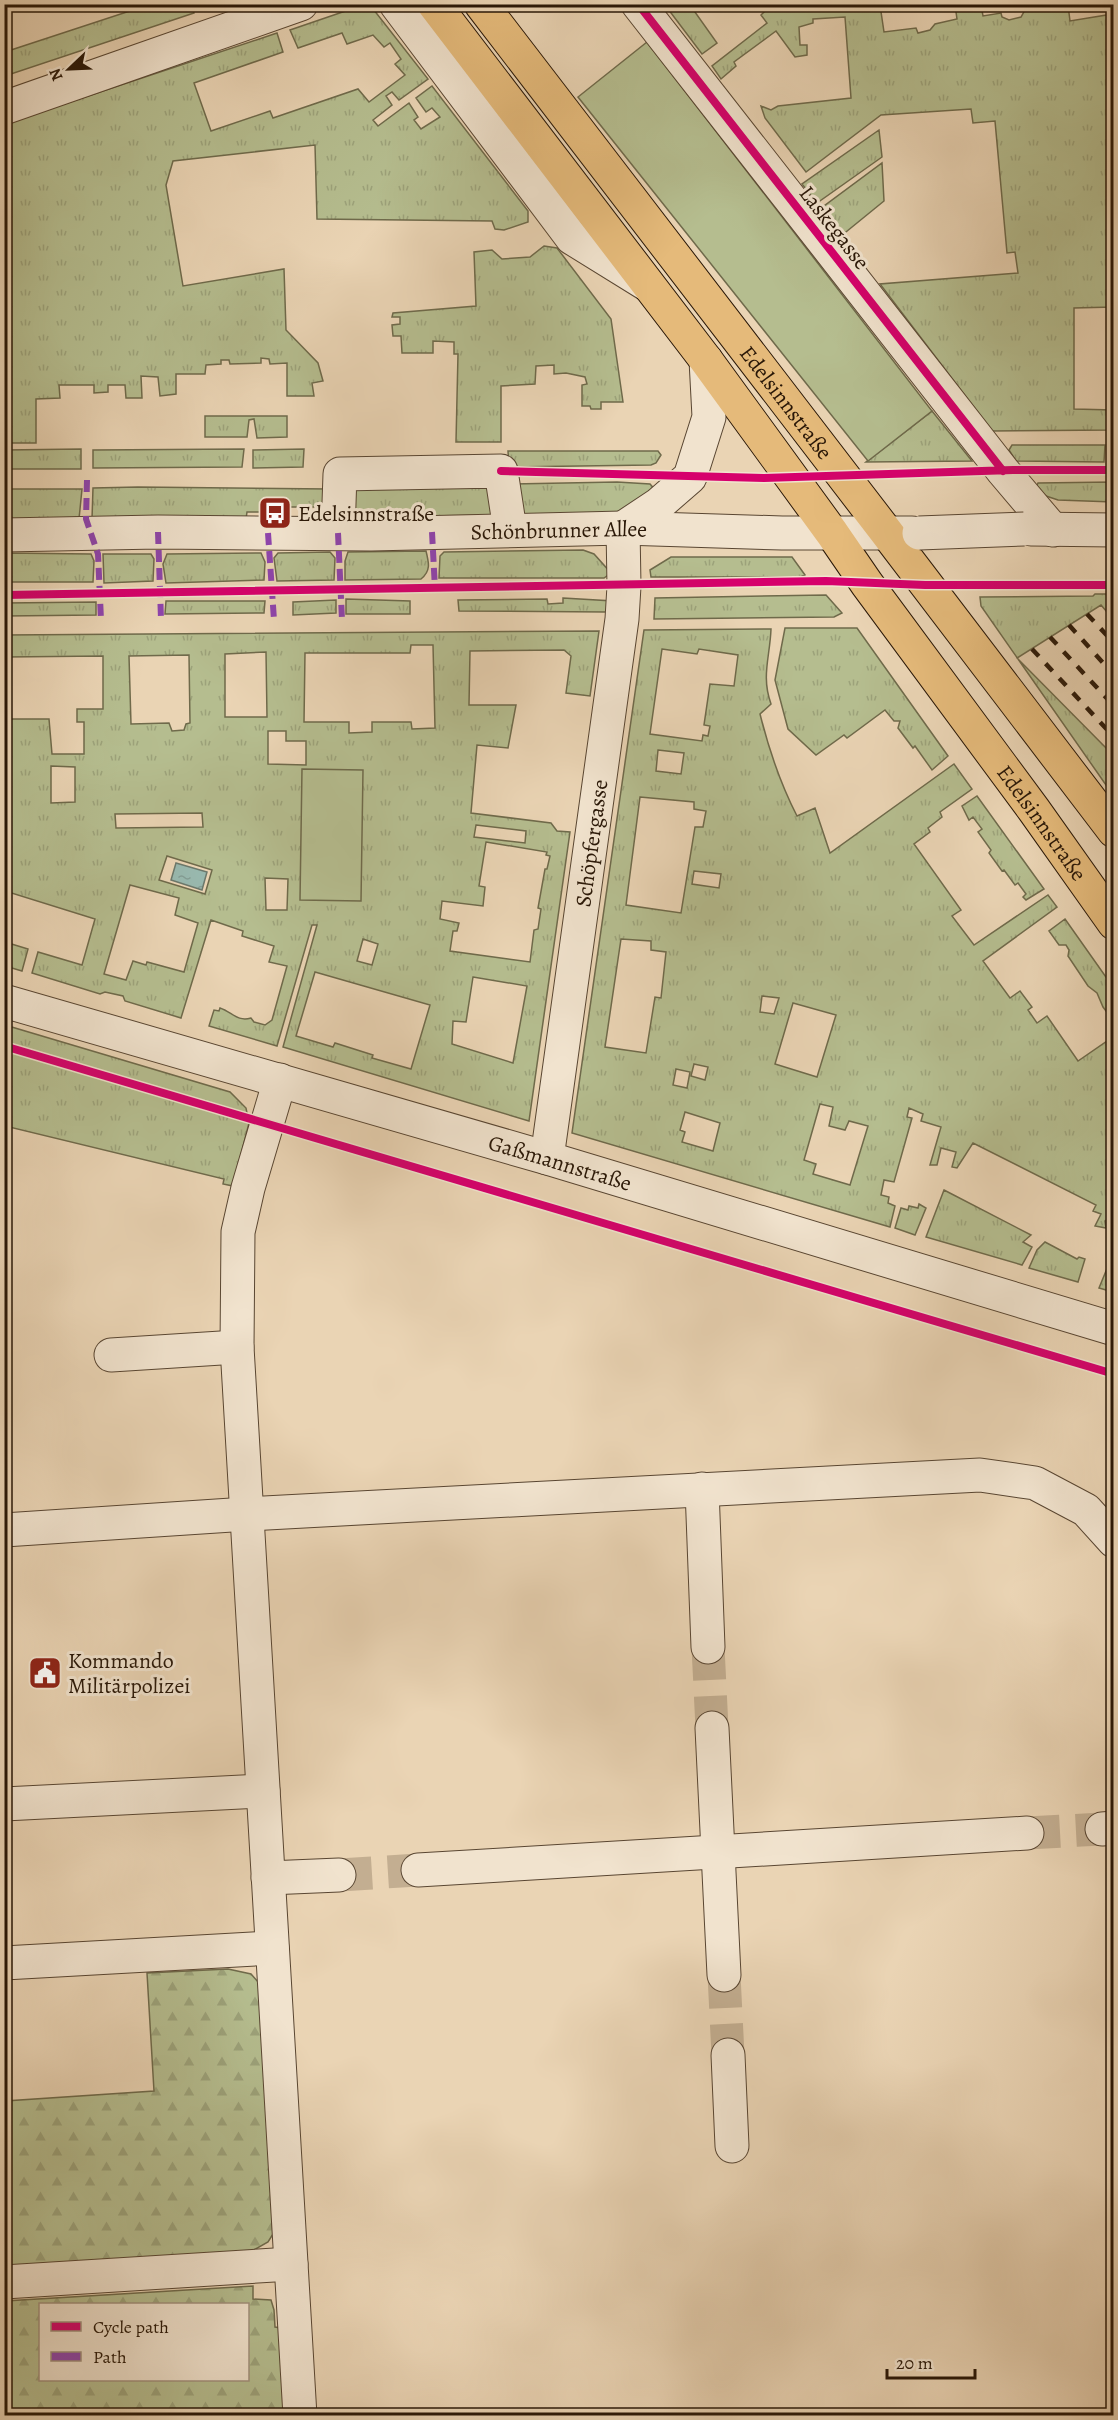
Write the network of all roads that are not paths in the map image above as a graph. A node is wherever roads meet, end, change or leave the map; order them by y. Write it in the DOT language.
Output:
graph roads {
  1 [pos="301,4"];
  2 [pos="396,4"];
  3 [pos="435,4"];
  4 [pos="481,4"];
  5 [pos="638,4"];
  6 [pos="4,108"];
  7 [pos="650,286"];
  8 [pos="706,360"];
  9 [pos="623,528"];
  10 [pos="1038,529"];
  11 [pos="510,530"];
  12 [pos="1113,530"];
  13 [pos="338,533"];
  14 [pos="832,533"];
  15 [pos="903,533"];
  16 [pos="4,535"];
  17 [pos="1113,831"];
  18 [pos="1113,923"];
  19 [pos="4,1001"];
  20 [pos="280,1080"];
  21 [pos="547,1158"];
  22 [pos="1113,1329"];
  23 [pos="237,1347"];
  24 [pos="111,1354"];
  25 [pos="702,1489"];
  26 [pos="247,1514"];
  27 [pos="4,1530"];
  28 [pos="1113,1541"];
  29 [pos="708,1647"];
  30 [pos="712,1728"];
  31 [pos="263,1791"];
  32 [pos="4,1804"];
  33 [pos="1027,1833"];
  34 [pos="718,1852"];
  35 [pos="418,1870"];
  36 [pos="339,1875"];
  37 [pos="268,1878"];
  38 [pos="272,1948"];
  39 [pos="4,1963"];
  40 [pos="724,1976"];
  41 [pos="728,2055"];
  42 [pos="732,2145"];
  43 [pos="291,2264"];
  44 [pos="4,2282"];
  45 [pos="300,2415"];
  1 -- 6 [label="street"];
  2 -- 7 [label="street, Edelsinnstraße"];
  3 -- 7 [label="main road, Edelsinnstraße"];
  4 -- 15 [label="main road, Edelsinnstraße"];
  5 -- 10 [label="street, Laskegasse"];
  7 -- 8 [label="main road, Edelsinnstraße"];
  8 -- 9 [label="street"];
  8 -- 14 [label="main road, Edelsinnstraße"];
  9 -- 11 [label="street, Schönbrunner Allee"];
  9 -- 14 [label="street, Schönbrunner Allee"];
  9 -- 21 [label="street, Schöpfergasse"];
  10 -- 12 [label="street, Schönbrunner Allee"];
  10 -- 15 [label="street, Schönbrunner Allee, bridge"];
  11 -- 13 [label="street, Schönbrunner Allee"];
  11 -- 13 [label="street"];
  13 -- 16 [label="street, Schönbrunner Allee"];
  14 -- 15 [label="street, Schönbrunner Allee"];
  14 -- 18 [label="main road, Edelsinnstraße"];
  15 -- 17 [label="main road, Edelsinnstraße"];
  19 -- 20 [label="street, Gaßmannstraße"];
  20 -- 21 [label="street, Gaßmannstraße"];
  20 -- 23 [label="street"];
  21 -- 22 [label="street, Gaßmannstraße"];
  23 -- 24 [label="street"];
  23 -- 26 [label="street"];
  25 -- 26 [label="street"];
  25 -- 28 [label="street"];
  25 -- 29 [label="street"];
  26 -- 27 [label="street"];
  26 -- 31 [label="street"];
  30 -- 34 [label="street"];
  31 -- 32 [label="street"];
  31 -- 37 [label="street"];
  33 -- 34 [label="street"];
  34 -- 35 [label="street"];
  34 -- 40 [label="street"];
  36 -- 37 [label="street"];
  37 -- 38 [label="street"];
  38 -- 39 [label="street"];
  38 -- 43 [label="street"];
  41 -- 42 [label="street"];
  43 -- 44 [label="street"];
  43 -- 45 [label="street"];
}
